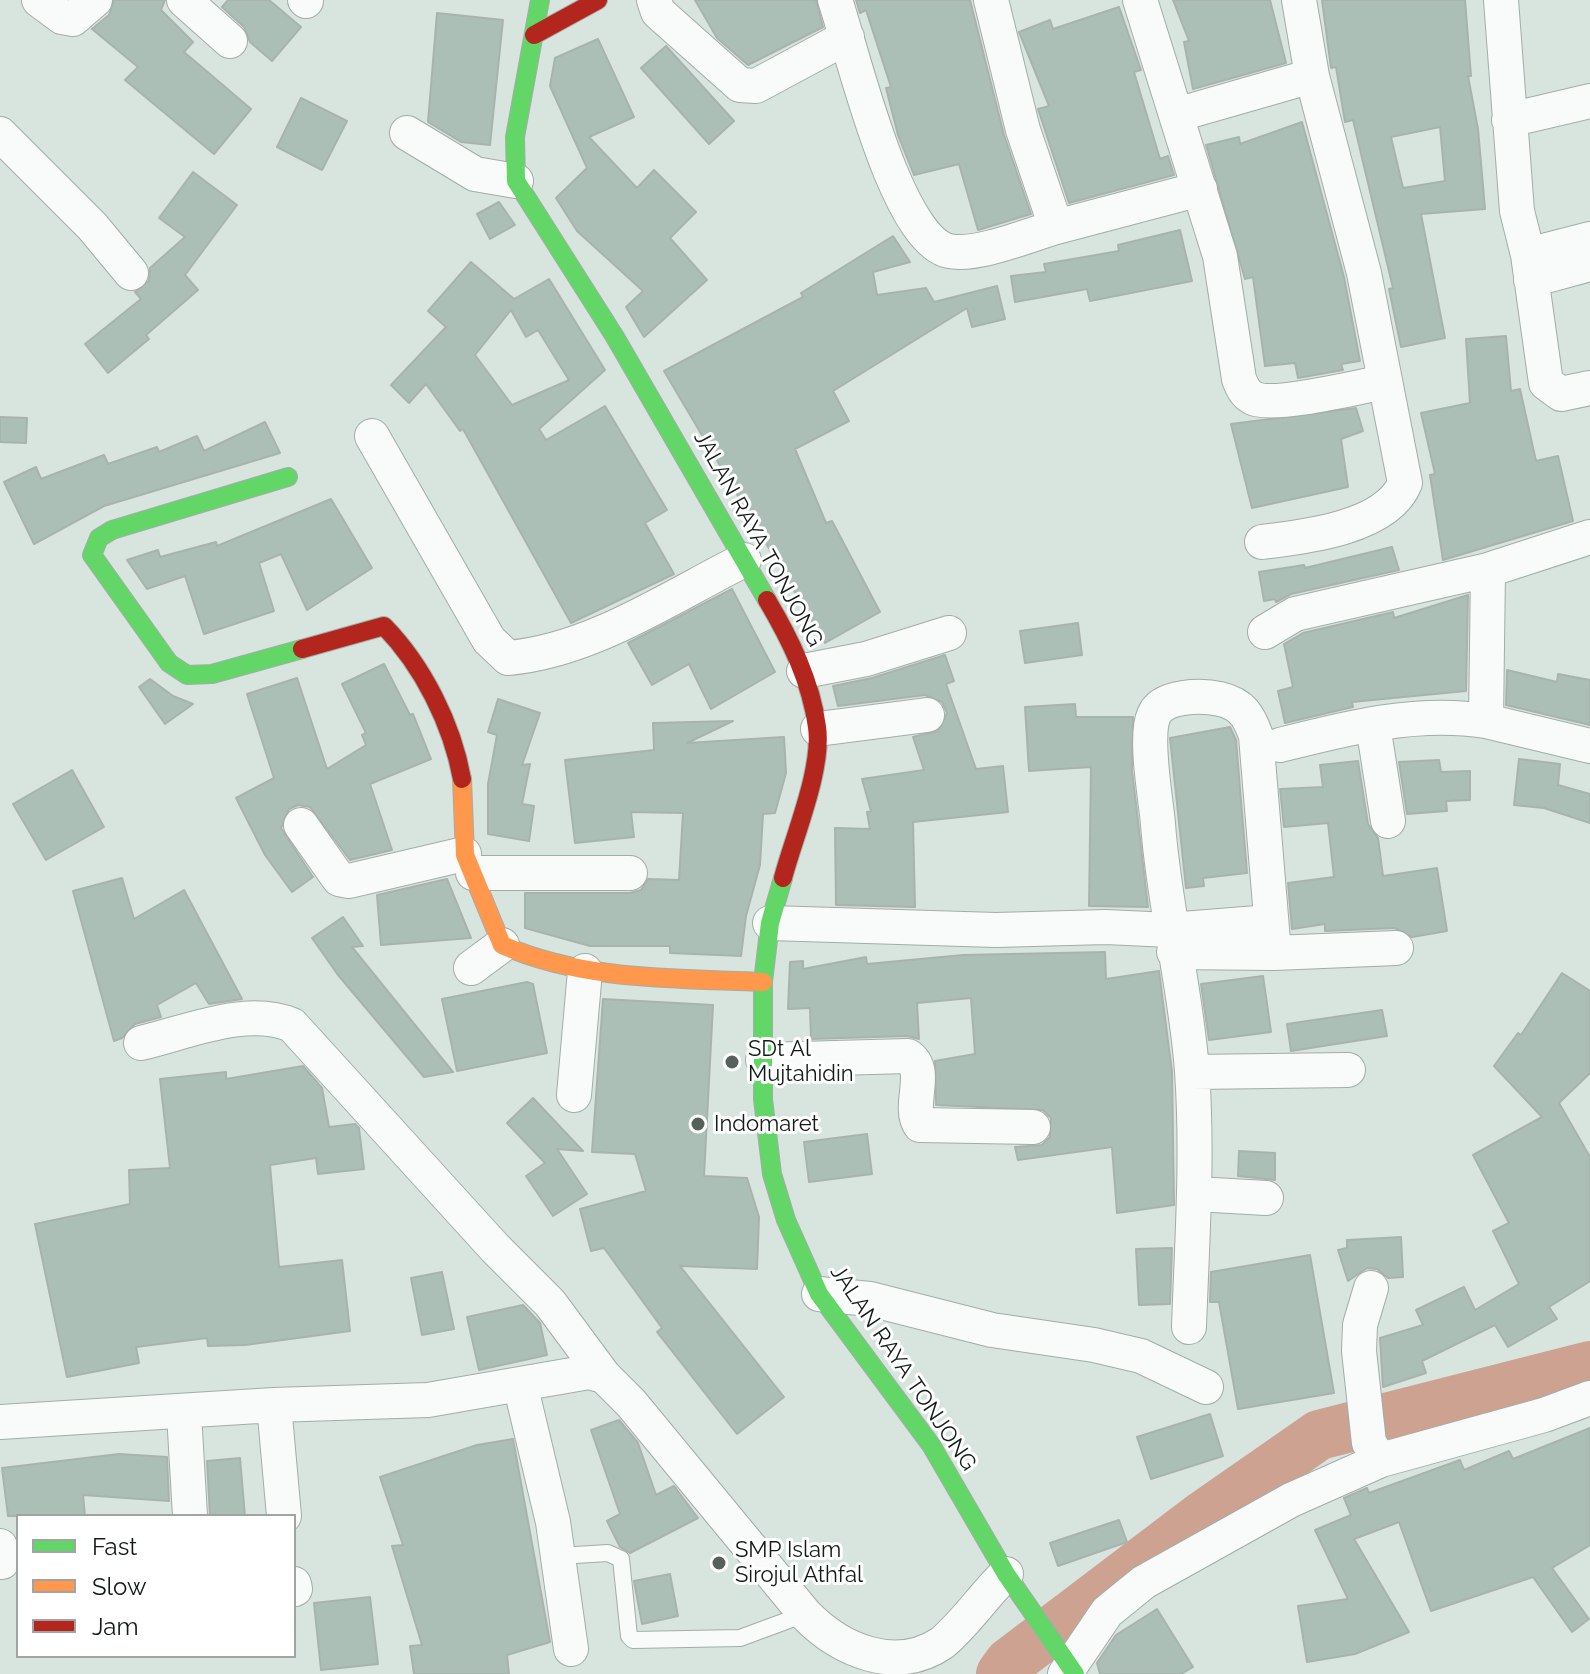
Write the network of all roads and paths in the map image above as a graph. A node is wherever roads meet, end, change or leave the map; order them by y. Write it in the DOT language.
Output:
graph roads {
  1 [pos="39,0"];
  2 [pos="95,0"];
  3 [pos="184,0"];
  4 [pos="540,0"];
  5 [pos="598,0"];
  6 [pos="654,0"];
  7 [pos="835,0"];
  8 [pos="991,0"];
  9 [pos="1140,0"];
  10 [pos="1299,0"];
  11 [pos="1501,0"];
  12 [pos="534,35"];
  13 [pos="847,37"];
  14 [pos="230,41"];
  15 [pos="1312,76"];
  16 [pos="1590,101"];
  17 [pos="1176,115"];
  18 [pos="1509,120"];
  19 [pos="407,133"];
  20 [pos="0,134"];
  21 [pos="516,181"];
  22 [pos="1200,189"];
  23 [pos="1056,227"];
  24 [pos="1590,239"];
  25 [pos="1590,264"];
  26 [pos="1530,268"];
  27 [pos="131,273"];
  28 [pos="1384,382"];
  29 [pos="1590,388"];
  30 [pos="372,436"];
  31 [pos="288,477"];
  32 [pos="1590,537"];
  33 [pos="1262,542"];
  34 [pos="744,560"];
  35 [pos="1488,570"];
  36 [pos="1265,632"];
  37 [pos="949,633"];
  38 [pos="804,671"];
  39 [pos="927,715"];
  40 [pos="1486,721"];
  41 [pos="1373,725"];
  42 [pos="818,729"];
  43 [pos="1280,745"];
  44 [pos="1590,746"];
  45 [pos="1388,821"];
  46 [pos="301,825"];
  47 [pos="469,864"];
  48 [pos="630,873"];
  49 [pos="770,923"];
  50 [pos="1272,937"];
  51 [pos="1172,941"];
  52 [pos="502,945"];
  53 [pos="1396,948"];
  54 [pos="471,968"];
  55 [pos="585,971"];
  56 [pos="763,982"];
  57 [pos="141,1043"];
  58 [pos="763,1060"];
  59 [pos="1348,1070"];
  60 [pos="1192,1072"];
  61 [pos="574,1095"];
  62 [pos="1033,1127"];
  63 [pos="1196,1194"];
  64 [pos="1266,1198"];
  65 [pos="1371,1288"];
  66 [pos="819,1294"];
  67 [pos="1189,1327"];
  68 [pos="604,1376"];
  69 [pos="520,1384"];
  70 [pos="1206,1387"];
  71 [pos="1590,1398"];
  72 [pos="274,1405"];
  73 [pos="184,1413"];
  74 [pos="0,1422"];
  75 [pos="1375,1451"];
  76 [pos="190,1514"];
  77 [pos="284,1514"];
  78 [pos="559,1556"];
  79 [pos="1006,1574"];
  80 [pos="805,1614"];
  81 [pos="571,1649"];
  82 [pos="1067,1666"];
  1 -- 2 [label="street"];
  3 -- 14 [label="street"];
  4 -- 12 [label="main road, JALAN RAYA TONJONG"];
  5 -- 12 [label="main road"];
  6 -- 13 [label="street"];
  7 -- 13 [label="street"];
  8 -- 23 [label="street"];
  9 -- 17 [label="street"];
  10 -- 15 [label="street"];
  11 -- 18 [label="street"];
  12 -- 21 [label="main road, JALAN RAYA TONJONG"];
  13 -- 23 [label="street"];
  15 -- 17 [label="street"];
  15 -- 28 [label="street"];
  16 -- 18 [label="street"];
  17 -- 22 [label="street"];
  18 -- 26 [label="street"];
  19 -- 21 [label="street"];
  20 -- 27 [label="street"];
  21 -- 34 [label="main road, JALAN RAYA TONJONG"];
  22 -- 23 [label="street"];
  22 -- 28 [label="street"];
  24 -- 26 [label="street"];
  25 -- 26 [label="street"];
  26 -- 29 [label="street"];
  28 -- 33 [label="street"];
  30 -- 34 [label="street"];
  31 -- 47 [label="main road"];
  32 -- 35 [label="street"];
  34 -- 38 [label="main road, JALAN RAYA TONJONG"];
  35 -- 36 [label="street"];
  35 -- 40 [label="street"];
  37 -- 38 [label="street"];
  38 -- 42 [label="main road, JALAN RAYA TONJONG"];
  39 -- 42 [label="street"];
  40 -- 41 [label="street"];
  40 -- 44 [label="street"];
  41 -- 43 [label="street"];
  41 -- 45 [label="street"];
  42 -- 49 [label="main road, JALAN RAYA TONJONG"];
  46 -- 47 [label="street"];
  47 -- 48 [label="street"];
  47 -- 52 [label="main road"];
  49 -- 51 [label="street"];
  49 -- 56 [label="main road, JALAN RAYA TONJONG"];
  50 -- 51 [label="street"];
  50 -- 51 [label="street"];
  50 -- 53 [label="street"];
  51 -- 60 [label="street"];
  52 -- 54 [label="street"];
  52 -- 55 [label="main road"];
  55 -- 56 [label="main road"];
  55 -- 61 [label="street"];
  56 -- 58 [label="main road, JALAN RAYA TONJONG"];
  57 -- 68 [label="street"];
  58 -- 62 [label="street"];
  58 -- 66 [label="main road, JALAN RAYA TONJONG"];
  59 -- 60 [label="street"];
  60 -- 63 [label="street"];
  63 -- 64 [label="street"];
  63 -- 67 [label="street"];
  65 -- 75 [label="street"];
  66 -- 70 [label="street"];
  66 -- 79 [label="main road, JALAN RAYA TONJONG"];
  68 -- 69 [label="street"];
  68 -- 80 [label="street"];
  69 -- 72 [label="street"];
  69 -- 78 [label="street"];
  71 -- 75 [label="street"];
  72 -- 73 [label="street"];
  72 -- 77 [label="street"];
  73 -- 74 [label="street"];
  73 -- 76 [label="street"];
  75 -- 82 [label="street"];
  78 -- 80 [label="lane"];
  78 -- 81 [label="street"];
  79 -- 80 [label="street"];
  79 -- 82 [label="main road, JALAN RAYA TONJONG"];
}
